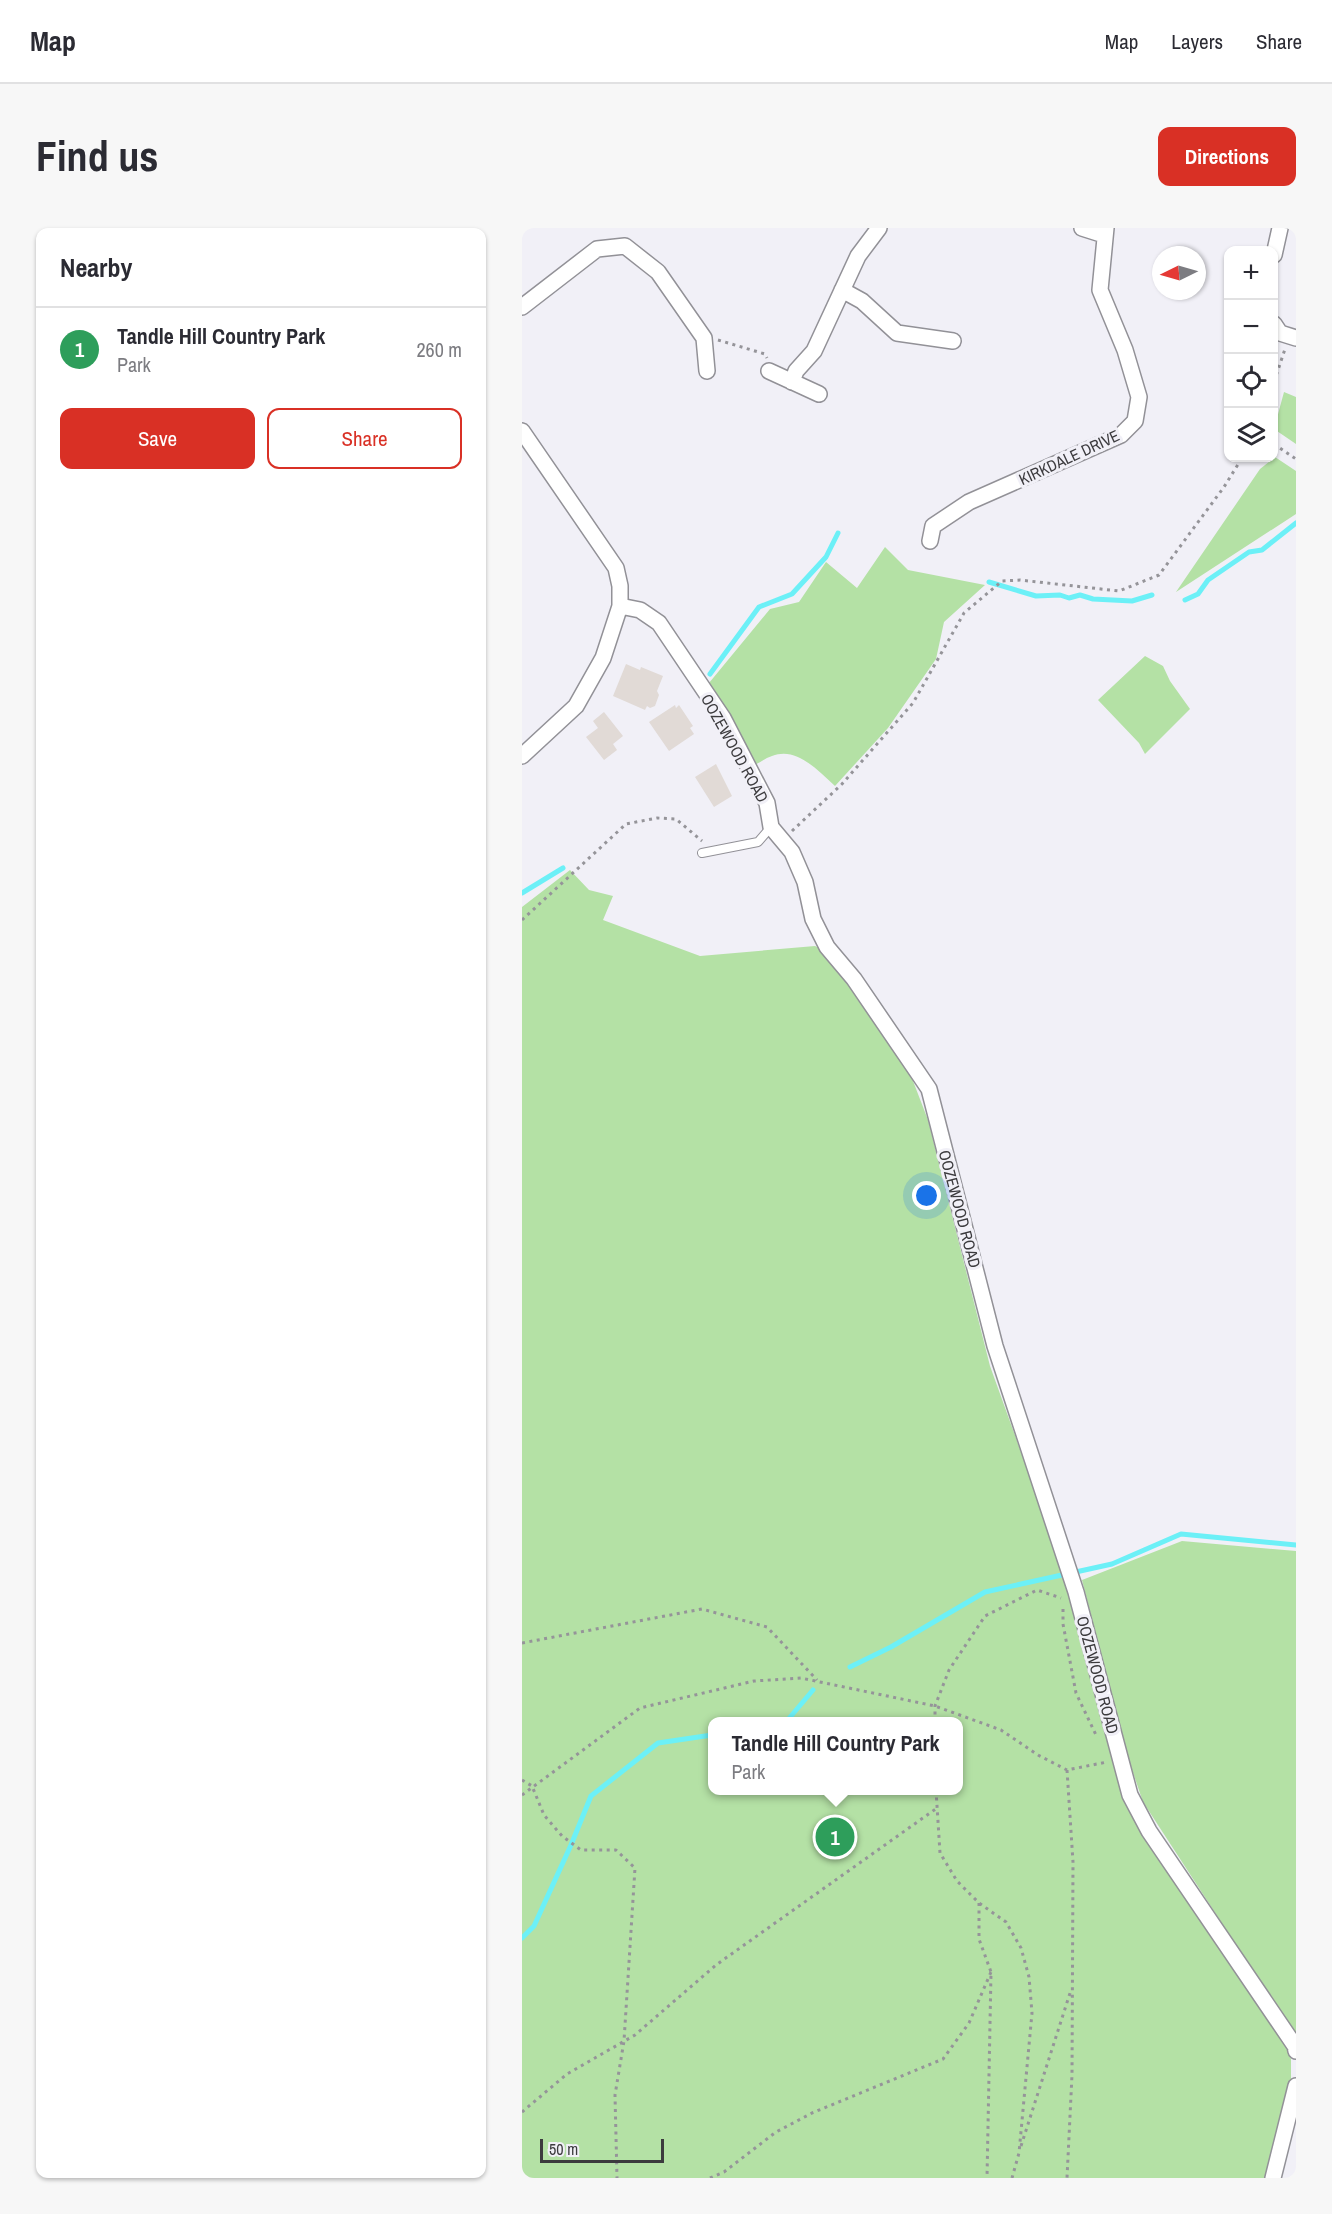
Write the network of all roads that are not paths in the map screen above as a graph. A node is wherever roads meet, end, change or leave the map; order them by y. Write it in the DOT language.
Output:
graph roads {
  1 [pos="879,228"];
  2 [pos="1082,228"];
  3 [pos="1280,228"];
  4 [pos="1105,231"];
  5 [pos="1276,246"];
  6 [pos="842,290"];
  7 [pos="522,307"];
  8 [pos="1278,330"];
  9 [pos="1293,337"];
  10 [pos="953,341"];
  11 [pos="707,371"];
  12 [pos="769,371"];
  13 [pos="792,382"];
  14 [pos="819,394"];
  15 [pos="522,431"];
  16 [pos="930,541"];
  17 [pos="620,606"];
  18 [pos="522,756"];
  19 [pos="771,827"];
  20 [pos="707,852"];
  21 [pos="1296,2051"];
  22 [pos="1296,2086"];
  23 [pos="1273,2178"];
  1 -- 6 [label="street"];
  2 -- 4 [label="street"];
  3 -- 5 [label="street"];
  4 -- 16 [label="street, KIRKDALE DRIVE"];
  6 -- 10 [label="street"];
  6 -- 13 [label="street"];
  7 -- 11 [label="street"];
  8 -- 9 [label="street"];
  12 -- 13 [label="street"];
  13 -- 14 [label="street"];
  15 -- 17 [label="street"];
  17 -- 18 [label="street"];
  17 -- 19 [label="street, OOZEWOOD ROAD"];
  19 -- 20 [label="lane"];
  19 -- 21 [label="street, OOZEWOOD ROAD"];
  22 -- 23 [label="street"];
}
